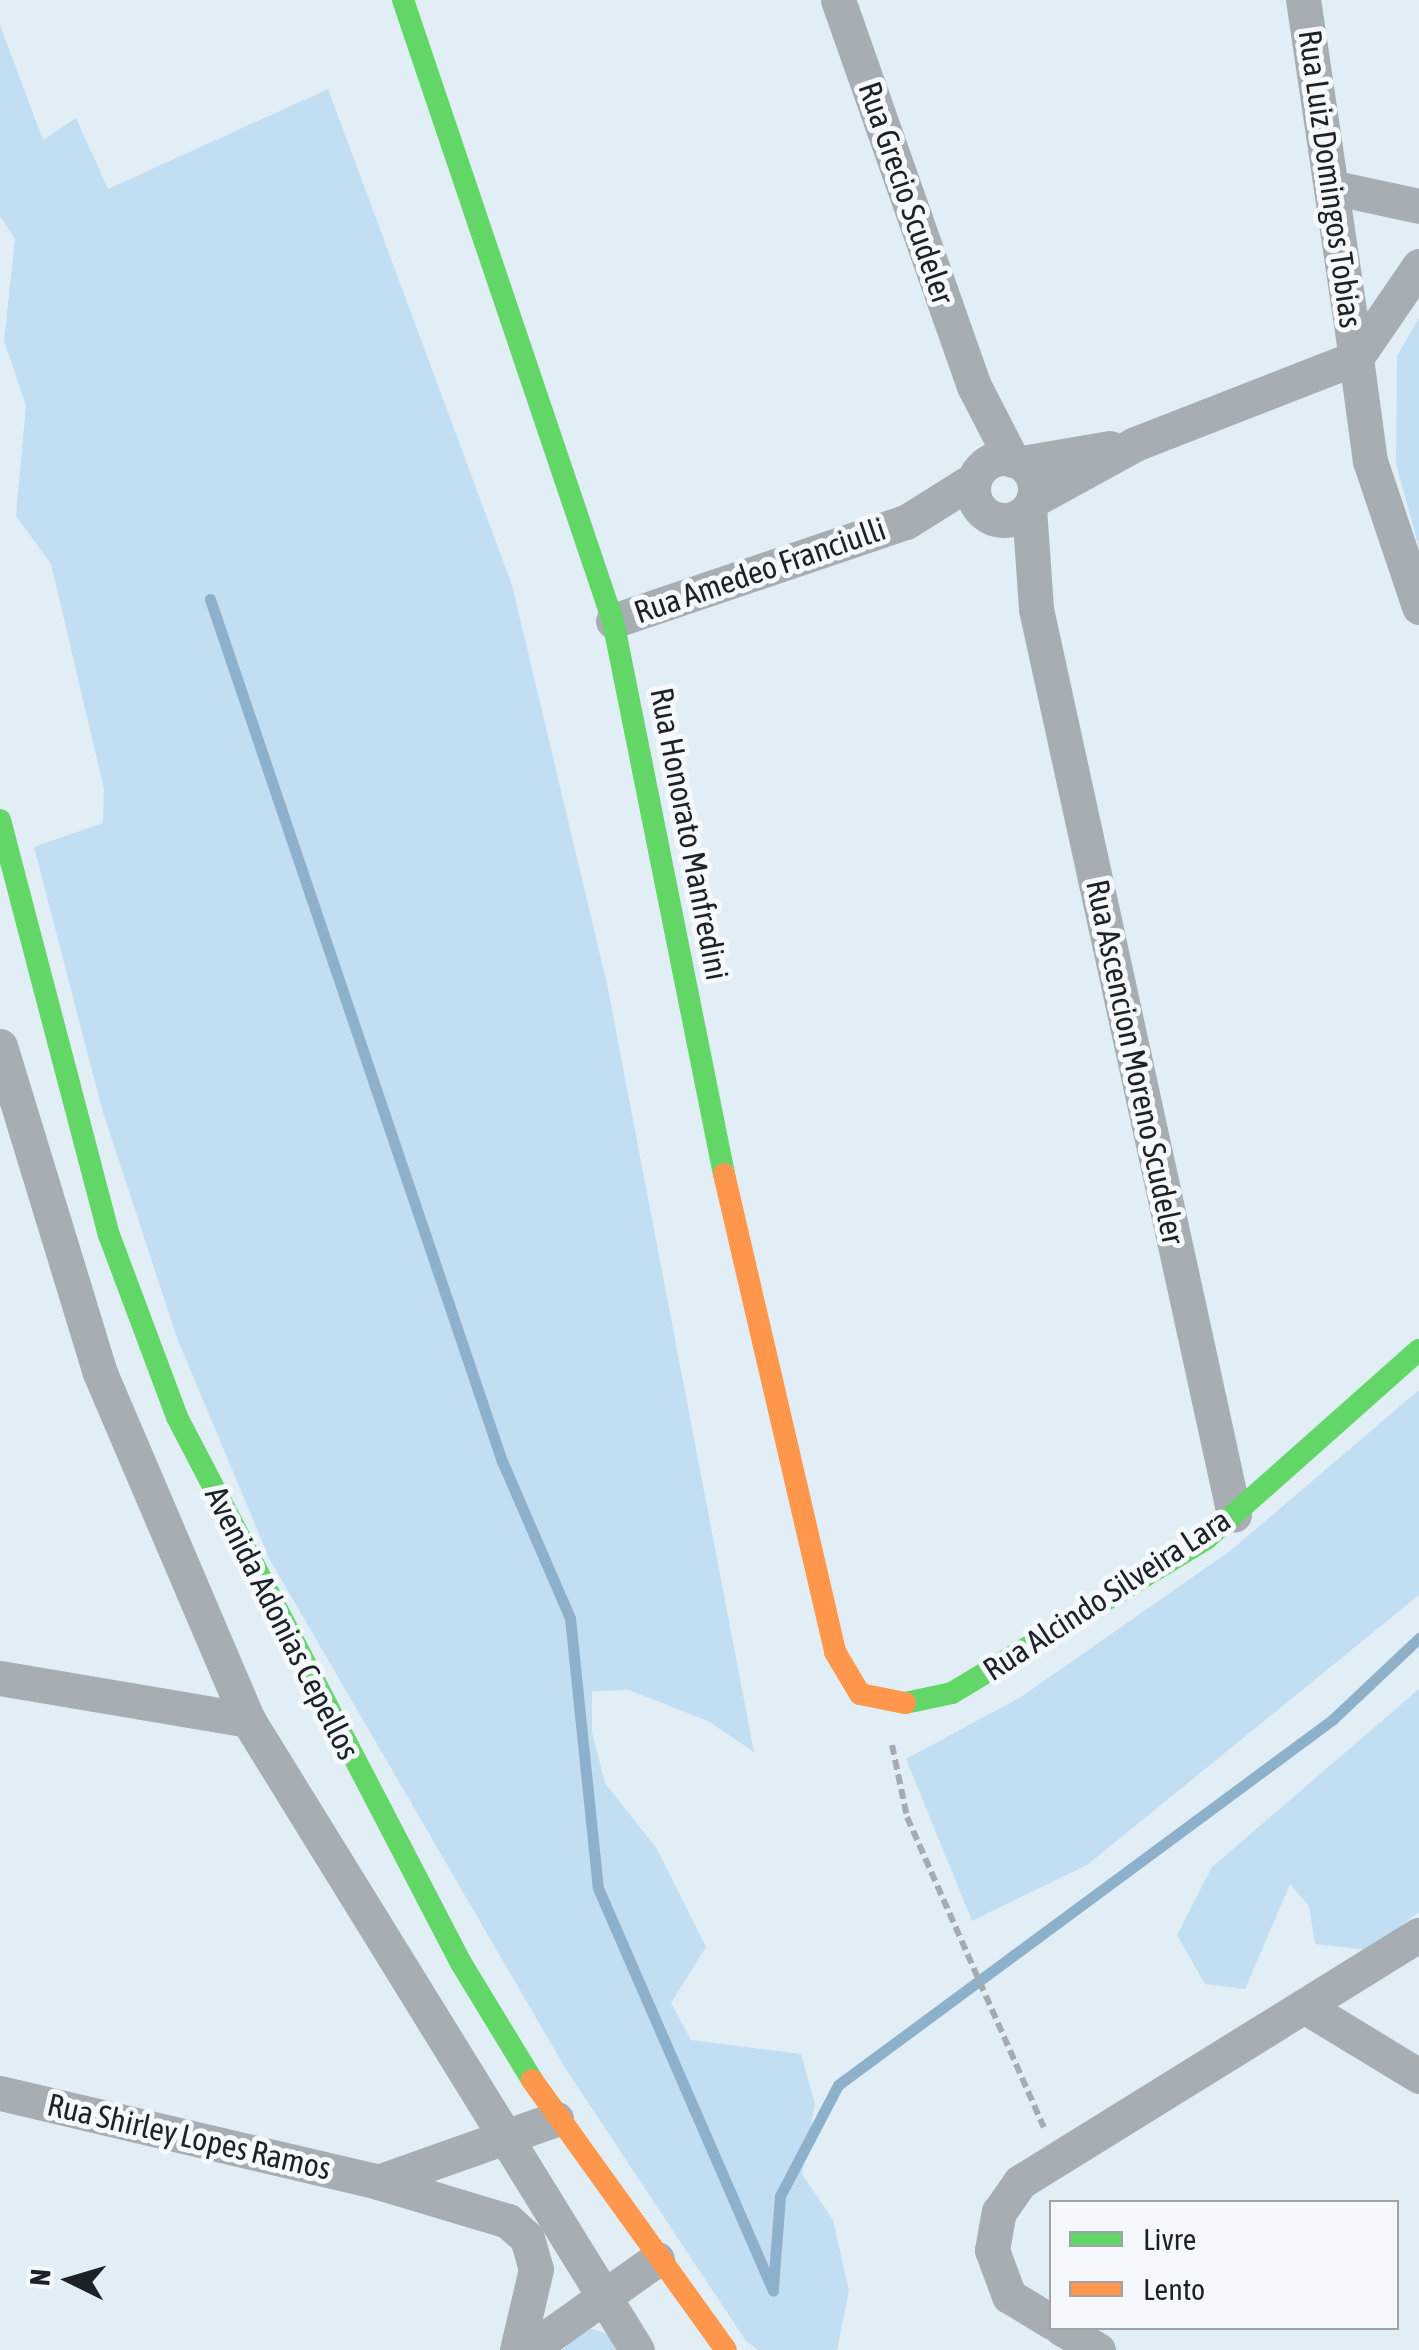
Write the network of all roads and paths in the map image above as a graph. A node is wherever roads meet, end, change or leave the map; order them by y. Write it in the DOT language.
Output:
graph roads {
  1 [pos="404,0"];
  2 [pos="838,0"];
  3 [pos="1304,0"];
  4 [pos="1331,187"];
  5 [pos="1419,206"];
  6 [pos="1419,266"];
  7 [pos="1356,358"];
  8 [pos="1135,444"];
  9 [pos="998,467"];
  10 [pos="1012,511"];
  11 [pos="906,522"];
  12 [pos="1419,607"];
  13 [pos="614,621"];
  14 [pos="0,820"];
  15 [pos="0,1046"];
  16 [pos="1419,1350"];
  17 [pos="1234,1514"];
  18 [pos="0,1678"];
  19 [pos="860,1694"];
  20 [pos="900,1704"];
  21 [pos="248,1720"];
  22 [pos="1419,1935"];
  23 [pos="1304,2006"];
  24 [pos="1419,2076"];
  25 [pos="0,2093"];
  26 [pos="556,2119"];
  27 [pos="501,2138"];
  28 [pos="1057,2156"];
  29 [pos="378,2182"];
  30 [pos="657,2259"];
  31 [pos="602,2302"];
  32 [pos="1049,2320"];
  33 [pos="1064,2330"];
  34 [pos="518,2350"];
  35 [pos="528,2350"];
  36 [pos="637,2350"];
  37 [pos="726,2350"];
  38 [pos="1098,2350"];
  1 -- 13 [label="street, Rua Honorato Manfredini"];
  2 -- 9 [label="street, Rua Grecio Scudeler"];
  3 -- 4 [label="street, Rua Luiz Domingos Tobias"];
  4 -- 5 [label="street"];
  4 -- 7 [label="street, Rua Luiz Domingos Tobias"];
  6 -- 7 [label="street"];
  7 -- 8 [label="street, Rua Amedeo Franciulli"];
  7 -- 12 [label="street"];
  8 -- 9 [label="street, Rua Amedeo Franciulli"];
  8 -- 10 [label="street, Rua Amedeo Franciulli"];
  9 -- 10 [label="street"];
  9 -- 10 [label="street"];
  9 -- 11 [label="street, Rua Amedeo Franciulli"];
  10 -- 11 [label="street, Rua Amedeo Franciulli"];
  10 -- 17 [label="street, Rua Ascencion Moreno Scudeler"];
  11 -- 13 [label="street, Rua Amedeo Franciulli"];
  13 -- 19 [label="street, Rua Honorato Manfredini"];
  14 -- 26 [label="street, Avenida Adonias Cepellos"];
  15 -- 21 [label="street, Avenida Adonias Cepellos"];
  16 -- 17 [label="street, Rua Alcindo Silveira Lara"];
  17 -- 20 [label="street, Rua Alcindo Silveira Lara"];
  18 -- 21 [label="street"];
  19 -- 20 [label="street, Rua Alcindo Silveira Lara"];
  20 -- 28 [label="path"];
  21 -- 27 [label="street, Avenida Adonias Cepellos"];
  22 -- 23 [label="street"];
  23 -- 24 [label="street"];
  23 -- 28 [label="street"];
  25 -- 29 [label="street, Rua Shirley Lopes Ramos"];
  26 -- 27 [label="street"];
  26 -- 30 [label="street, Avenida Adonias Cepellos"];
  27 -- 29 [label="street"];
  27 -- 31 [label="street, Avenida Adonias Cepellos"];
  28 -- 32 [label="street"];
  29 -- 34 [label="street, Rua Shirley Lopes Ramos"];
  30 -- 31 [label="street"];
  30 -- 37 [label="street, Avenida Adonias Cepellos"];
  31 -- 35 [label="street"];
  31 -- 36 [label="street, Avenida Adonias Cepellos"];
  33 -- 38 [label="street"];
}
